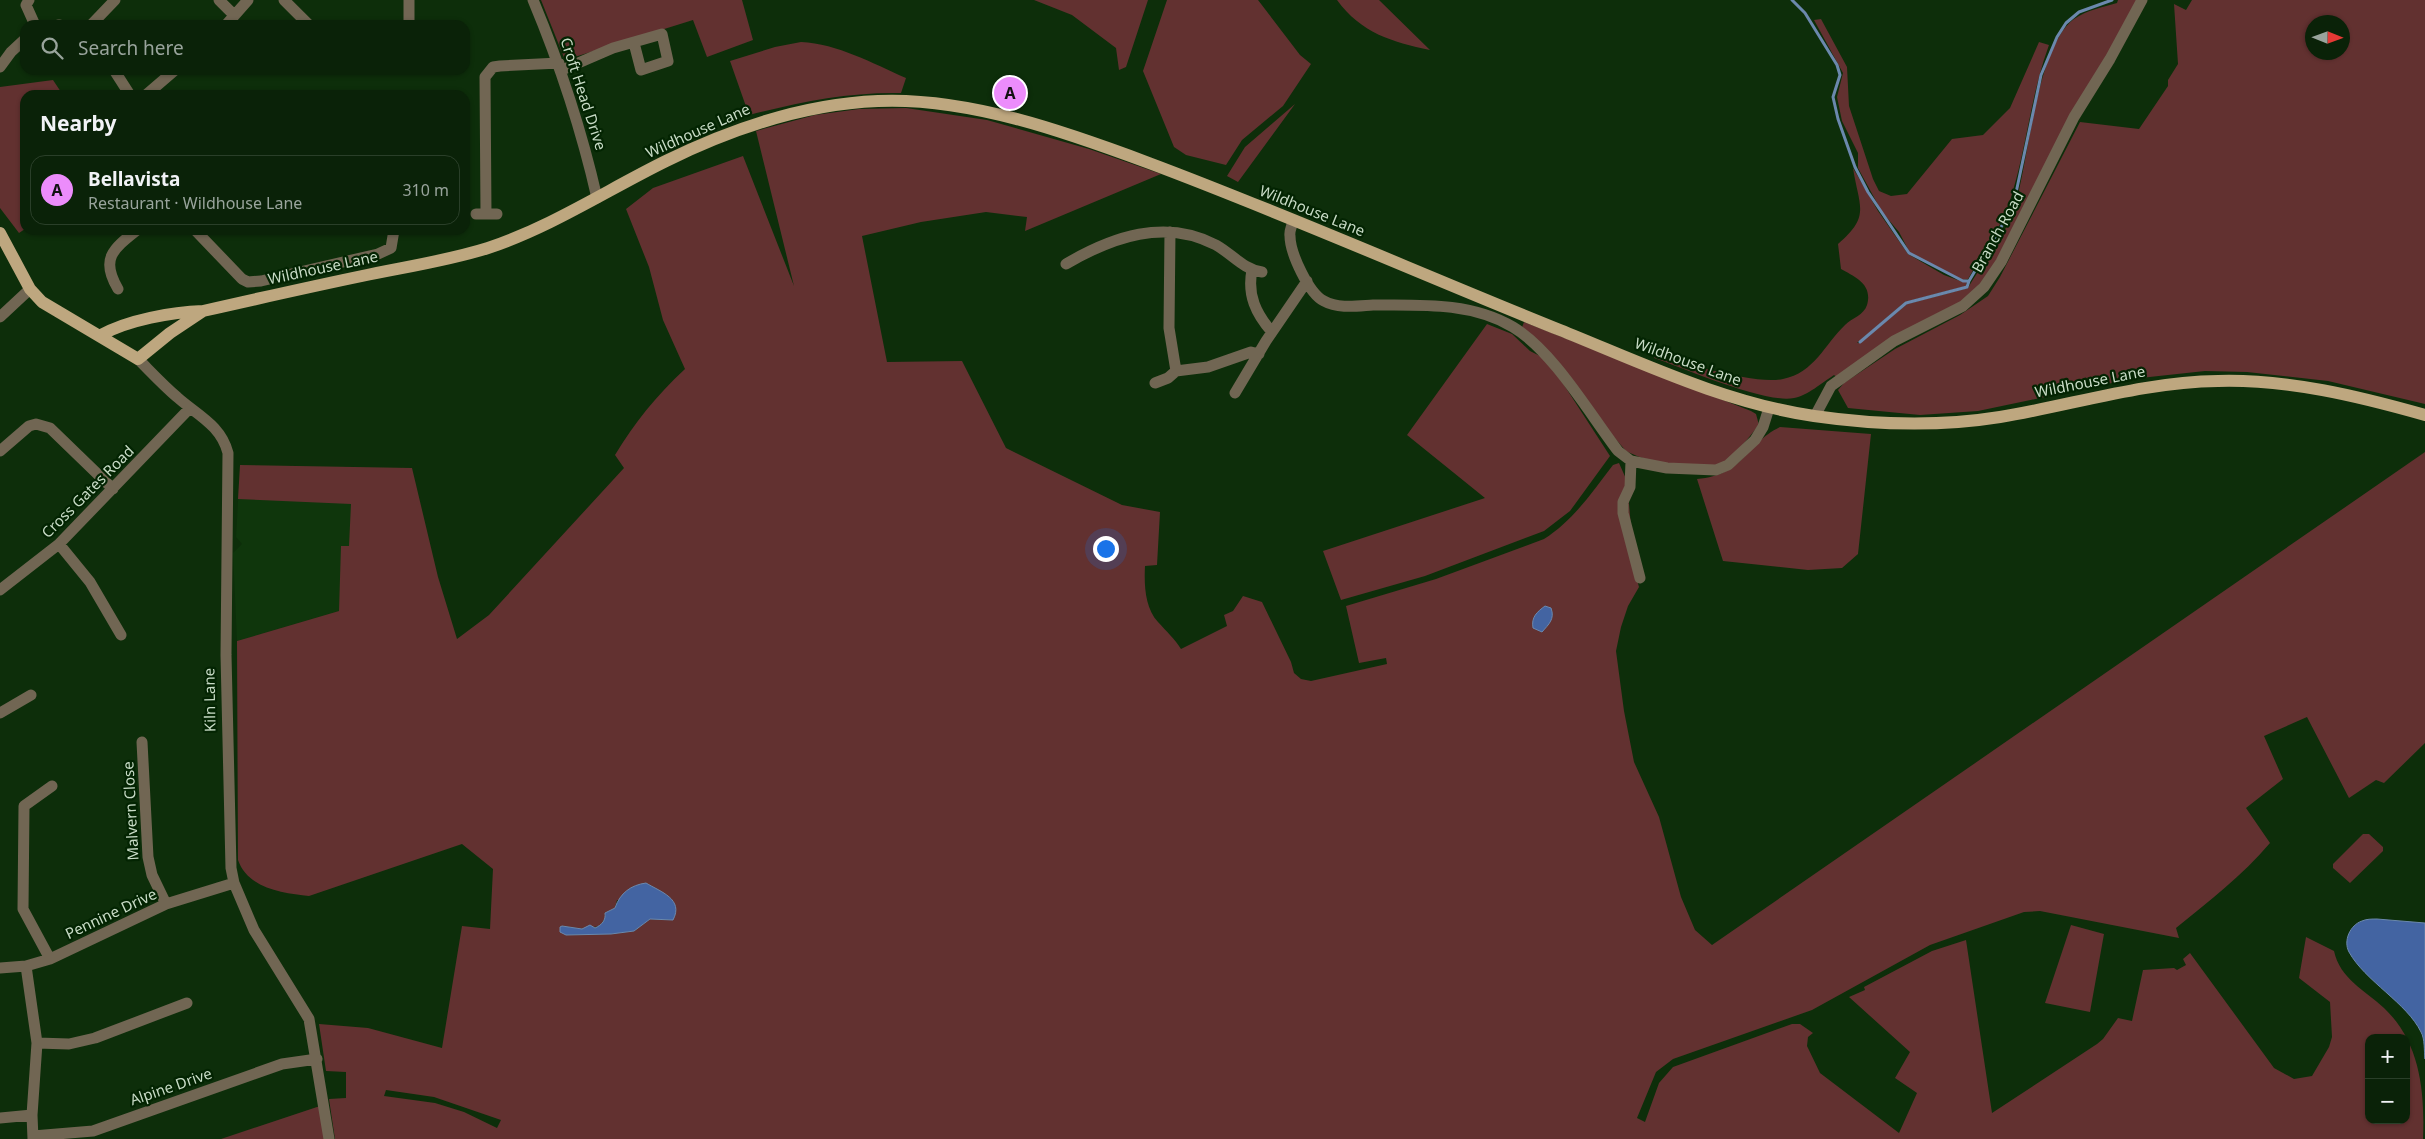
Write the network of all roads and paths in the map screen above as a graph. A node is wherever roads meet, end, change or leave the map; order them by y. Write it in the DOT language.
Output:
graph roads {
  1 [pos="29,0"];
  2 [pos="115,0"];
  3 [pos="219,0"];
  4 [pos="248,0"];
  5 [pos="284,0"];
  6 [pos="409,0"];
  7 [pos="534,0"];
  8 [pos="2142,0"];
  9 [pos="234,14"];
  10 [pos="32,20"];
  11 [pos="96,20"];
  12 [pos="230,20"];
  13 [pos="304,20"];
  14 [pos="409,20"];
  15 [pos="20,43"];
  16 [pos="634,43"];
  17 [pos="0,67"];
  18 [pos="561,67"];
  19 [pos="117,75"];
  20 [pos="169,75"];
  21 [pos="127,90"];
  22 [pos="152,90"];
  23 [pos="597,198"];
  24 [pos="486,214"];
  25 [pos="1293,221"];
  26 [pos="0,232"];
  27 [pos="1170,232"];
  28 [pos="130,235"];
  29 [pos="200,235"];
  30 [pos="393,235"];
  31 [pos="1066,264"];
  32 [pos="1307,280"];
  33 [pos="30,288"];
  34 [pos="118,289"];
  35 [pos="203,311"];
  36 [pos="0,317"];
  37 [pos="1272,332"];
  38 [pos="101,336"];
  39 [pos="1258,354"];
  40 [pos="138,358"];
  41 [pos="1176,371"];
  42 [pos="1155,383"];
  43 [pos="1235,393"];
  44 [pos="190,408"];
  45 [pos="1769,408"];
  46 [pos="2425,415"];
  47 [pos="1814,416"];
  48 [pos="0,452"];
  49 [pos="1632,461"];
  50 [pos="113,489"];
  51 [pos="59,544"];
  52 [pos="1640,578"];
  53 [pos="0,590"];
  54 [pos="121,635"];
  55 [pos="31,695"];
  56 [pos="0,713"];
  57 [pos="140,746"];
  58 [pos="52,786"];
  59 [pos="234,883"];
  60 [pos="166,904"];
  61 [pos="50,959"];
  62 [pos="26,966"];
  63 [pos="0,968"];
  64 [pos="187,1004"];
  65 [pos="37,1043"];
  66 [pos="318,1059"];
  67 [pos="32,1115"];
  68 [pos="0,1118"];
  69 [pos="33,1137"];
  70 [pos="330,1139"];
  1 -- 10 [label="street"];
  2 -- 11 [label="street"];
  3 -- 9 [label="street"];
  4 -- 9 [label="street"];
  5 -- 13 [label="street"];
  6 -- 14 [label="street"];
  7 -- 18 [label="street, Croft Head Drive"];
  8 -- 47 [label="street, Branch Road"];
  9 -- 12 [label="street"];
  15 -- 17 [label="street"];
  16 -- 18 [label="street"];
  18 -- 23 [label="street, Croft Head Drive"];
  18 -- 24 [label="street"];
  19 -- 21 [label="street"];
  20 -- 22 [label="street"];
  23 -- 25 [label="main road, Wildhouse Lane"];
  23 -- 35 [label="main road, Wildhouse Lane"];
  25 -- 32 [label="street"];
  25 -- 45 [label="main road, Wildhouse Lane"];
  26 -- 33 [label="main road"];
  27 -- 31 [label="street"];
  27 -- 37 [label="street"];
  27 -- 41 [label="street"];
  28 -- 34 [label="street"];
  29 -- 30 [label="street"];
  32 -- 37 [label="street"];
  32 -- 49 [label="street"];
  33 -- 36 [label="street"];
  33 -- 38 [label="main road"];
  35 -- 38 [label="main road, Wildhouse Lane"];
  35 -- 40 [label="main road, Wildhouse Lane"];
  37 -- 39 [label="street"];
  38 -- 40 [label="main road"];
  39 -- 41 [label="street"];
  39 -- 43 [label="street"];
  40 -- 44 [label="street, Kiln Lane"];
  41 -- 42 [label="street"];
  44 -- 50 [label="street, Cross Gates Road"];
  44 -- 59 [label="street, Kiln Lane"];
  45 -- 47 [label="main road, Wildhouse Lane"];
  45 -- 49 [label="street"];
  46 -- 47 [label="main road, Wildhouse Lane"];
  48 -- 50 [label="street"];
  49 -- 52 [label="street"];
  50 -- 51 [label="street, Cross Gates Road"];
  51 -- 53 [label="street, Cross Gates Road"];
  51 -- 54 [label="street"];
  55 -- 56 [label="street"];
  57 -- 60 [label="street, Malvern Close"];
  58 -- 61 [label="street"];
  59 -- 60 [label="street, Pennine Drive"];
  59 -- 66 [label="street, Kiln Lane"];
  60 -- 61 [label="street, Pennine Drive"];
  61 -- 62 [label="street, Pennine Drive"];
  62 -- 63 [label="street, Pennine Drive"];
  62 -- 65 [label="street"];
  64 -- 65 [label="street"];
  65 -- 67 [label="street"];
  66 -- 69 [label="street, Alpine Drive"];
  66 -- 70 [label="street, Kiln Lane"];
  67 -- 68 [label="street"];
  67 -- 69 [label="street"];
}
